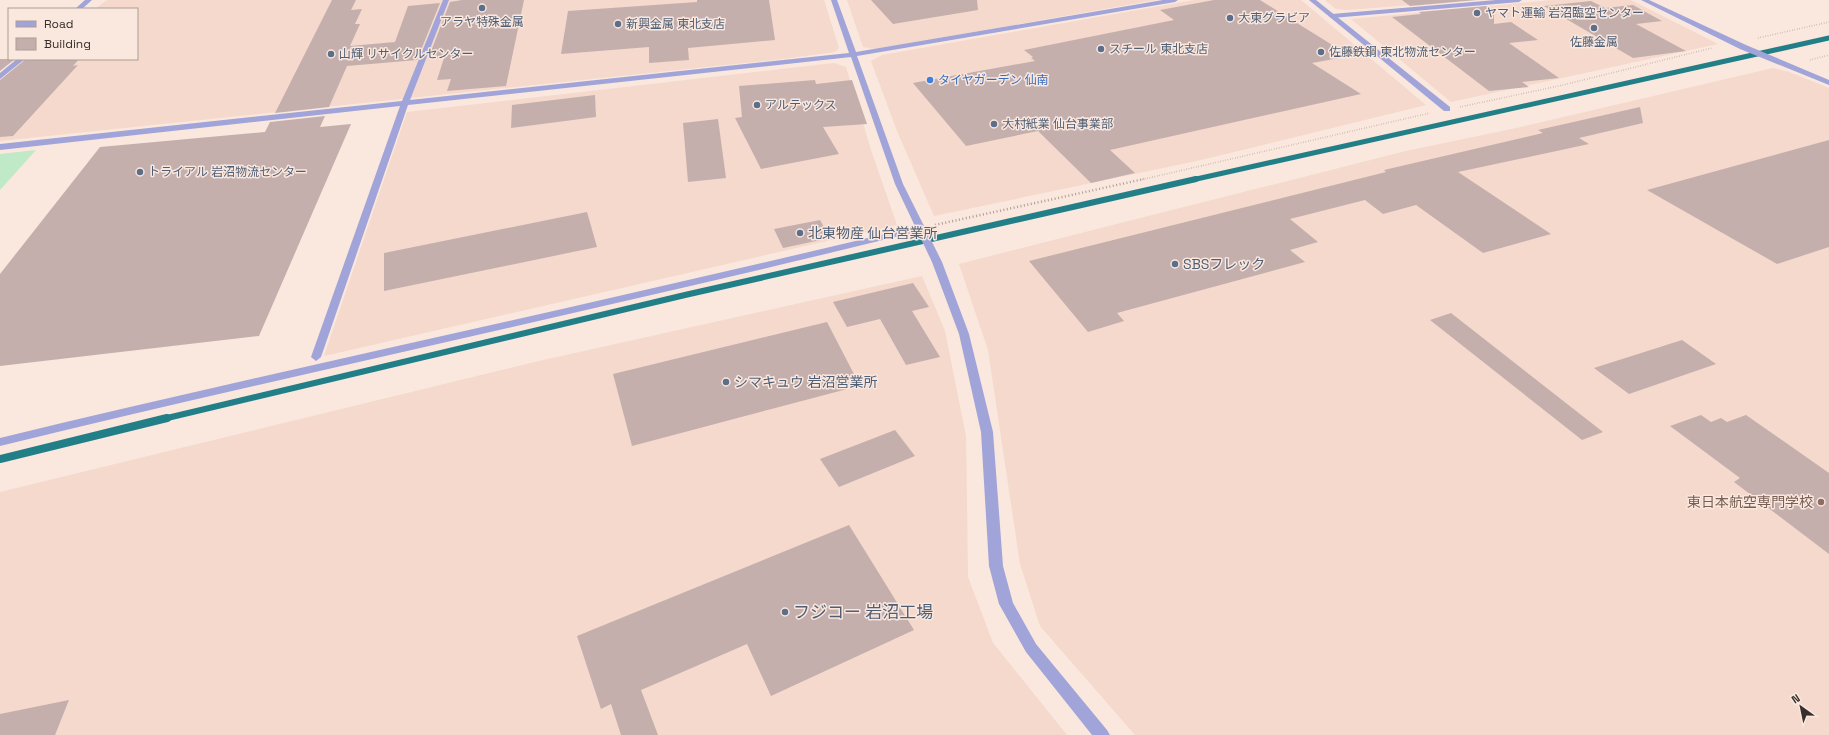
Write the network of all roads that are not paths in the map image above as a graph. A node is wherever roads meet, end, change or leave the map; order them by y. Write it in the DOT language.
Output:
graph roads {
  1 [pos="89,0"];
  2 [pos="446,0"];
  3 [pos="834,0"];
  4 [pos="1175,0"];
  5 [pos="1312,0"];
  6 [pos="1520,0"];
  7 [pos="1644,0"];
  8 [pos="79,8"];
  9 [pos="1332,16"];
  10 [pos="852,55"];
  11 [pos="20,60"];
  12 [pos="0,77"];
  13 [pos="1829,83"];
  14 [pos="405,103"];
  15 [pos="1447,109"];
  16 [pos="0,147"];
  17 [pos="922,230"];
  18 [pos="316,357"];
  19 [pos="0,442"];
  20 [pos="1102,735"];
  1 -- 8 [label="street"];
  2 -- 14 [label="street"];
  3 -- 10 [label="street"];
  4 -- 10 [label="street"];
  5 -- 9 [label="street"];
  6 -- 9 [label="street"];
  7 -- 13 [label="street"];
  9 -- 15 [label="street"];
  10 -- 14 [label="street"];
  10 -- 17 [label="street"];
  11 -- 12 [label="street"];
  14 -- 16 [label="street"];
  14 -- 18 [label="street"];
  17 -- 19 [label="street"];
  17 -- 20 [label="street"];
}
